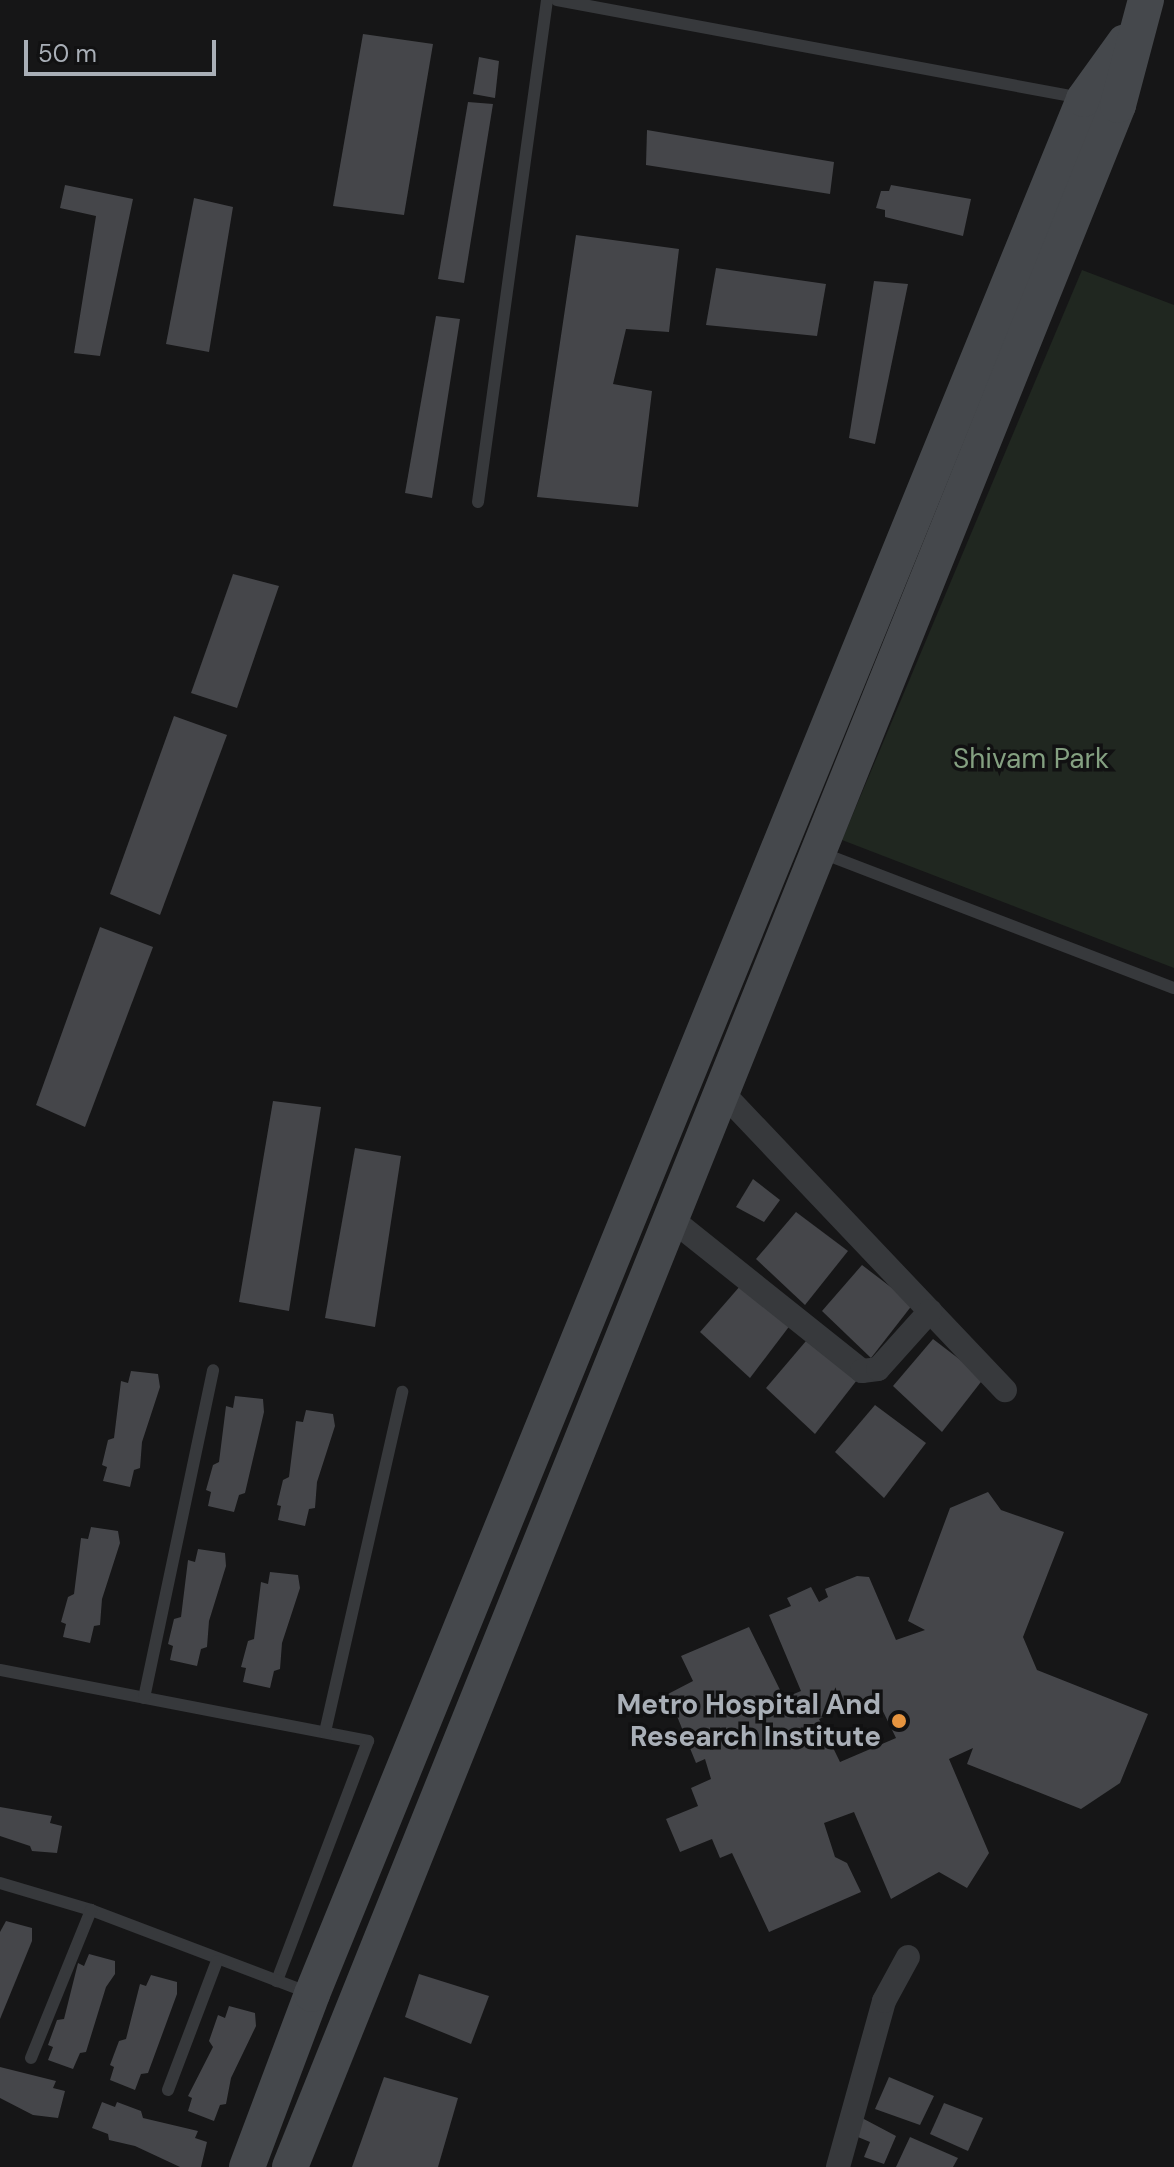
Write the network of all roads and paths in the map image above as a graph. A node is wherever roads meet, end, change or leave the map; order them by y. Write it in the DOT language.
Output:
graph roads {
  1 [pos="547,0"];
  2 [pos="639,0"];
  3 [pos="564,1"];
  4 [pos="1141,14"];
  5 [pos="636,15"];
  6 [pos="1084,99"];
  7 [pos="478,502"];
  8 [pos="896,607"];
  9 [pos="817,851"];
  10 [pos="1174,988"];
  11 [pos="720,1090"];
  12 [pos="669,1217"];
  13 [pos="930,1311"];
  14 [pos="213,1370"];
  15 [pos="1005,1390"];
  16 [pos="402,1392"];
  17 [pos="0,1670"];
  18 [pos="144,1698"];
  19 [pos="325,1732"];
  20 [pos="0,1883"];
  21 [pos="91,1910"];
  22 [pos="908,1957"];
  23 [pos="217,1961"];
  24 [pos="277,1981"];
  25 [pos="312,1994"];
  26 [pos="31,2058"];
  27 [pos="168,2090"];
  28 [pos="247,2167"];
  29 [pos="290,2167"];
  30 [pos="838,2167"];
  1 -- 7 [label="lane"];
  2 -- 5 [label="lane"];
  3 -- 5 [label="lane"];
  4 -- 6 [label="street"];
  4 -- 8 [label="street"];
  5 -- 6 [label="lane"];
  6 -- 8 [label="street"];
  8 -- 9 [label="street"];
  8 -- 25 [label="street"];
  9 -- 10 [label="lane"];
  9 -- 11 [label="street"];
  11 -- 12 [label="street"];
  11 -- 13 [label="street"];
  12 -- 13 [label="street"];
  12 -- 29 [label="street"];
  13 -- 15 [label="street"];
  14 -- 18 [label="lane"];
  16 -- 19 [label="lane"];
  17 -- 18 [label="lane"];
  18 -- 19 [label="lane"];
  19 -- 24 [label="lane"];
  20 -- 21 [label="lane"];
  21 -- 23 [label="lane"];
  21 -- 26 [label="lane"];
  22 -- 30 [label="street"];
  23 -- 24 [label="lane"];
  23 -- 27 [label="lane"];
  24 -- 25 [label="lane"];
  25 -- 28 [label="street"];
}
